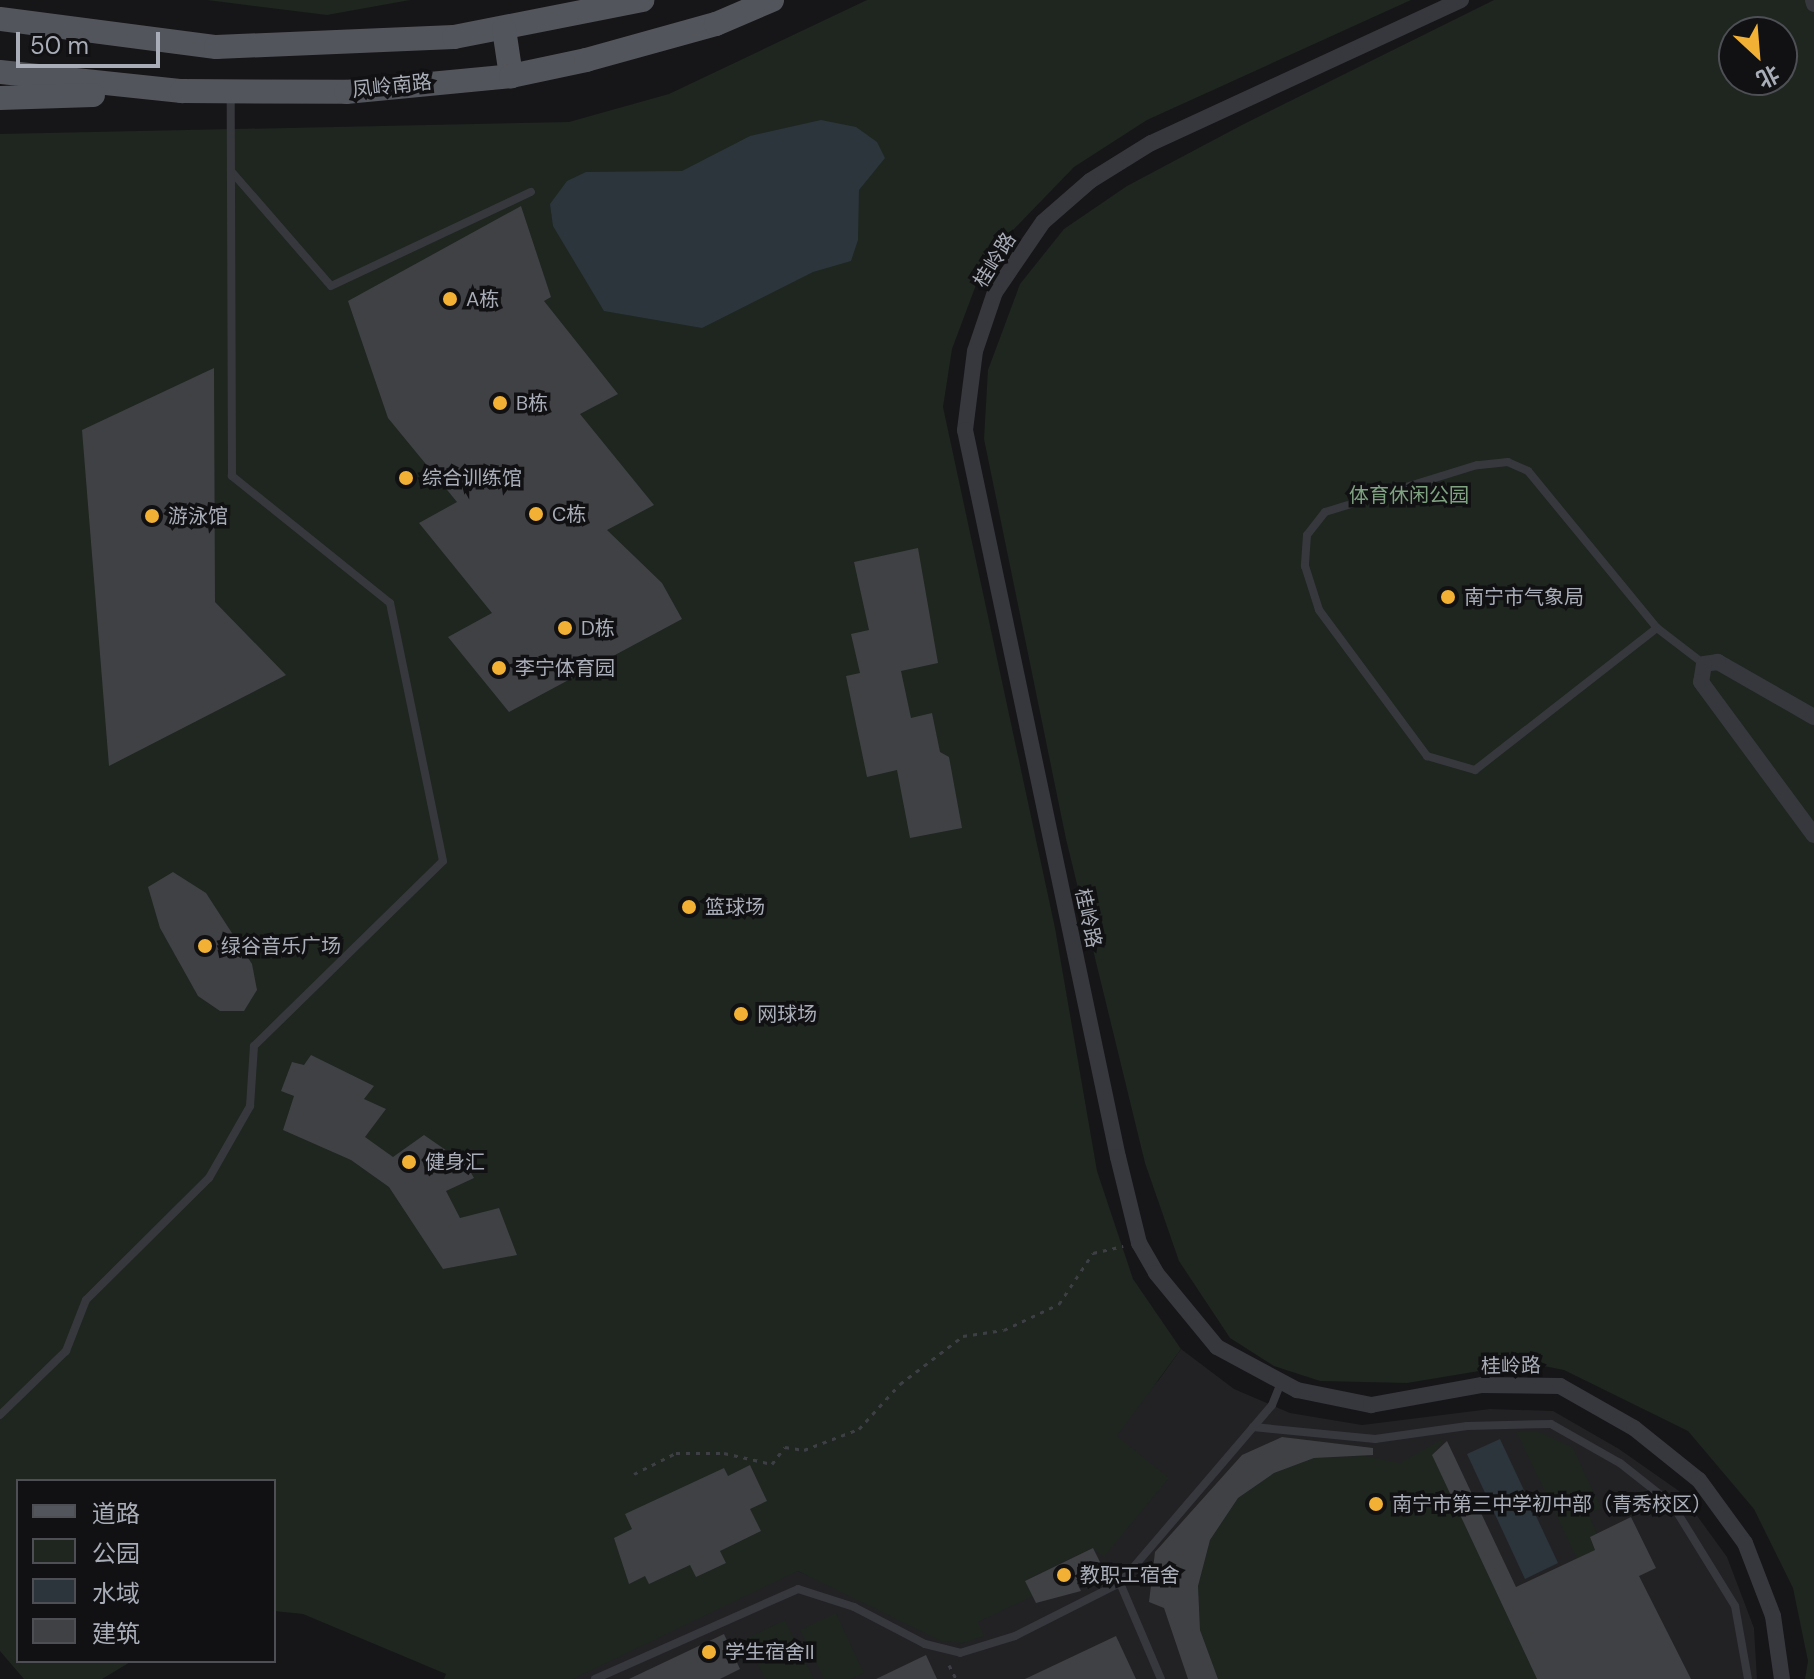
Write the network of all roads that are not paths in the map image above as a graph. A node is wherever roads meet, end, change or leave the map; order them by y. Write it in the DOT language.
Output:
graph roads {
  1 [pos="642,0"];
  2 [pos="772,0"];
  3 [pos="1461,0"];
  4 [pos="0,19"];
  5 [pos="504,29"];
  6 [pos="0,72"];
  7 [pos="511,76"];
  8 [pos="182,91"];
  9 [pos="231,91"];
  10 [pos="0,98"];
  11 [pos="231,171"];
  12 [pos="531,192"];
  13 [pos="1657,628"];
  14 [pos="1704,664"];
  15 [pos="1814,717"];
  16 [pos="1814,835"];
  17 [pos="1280,1385"];
  18 [pos="0,1415"];
  19 [pos="1253,1427"];
  20 [pos="1120,1583"];
  21 [pos="595,1679"];
  22 [pos="1161,1679"];
  23 [pos="1748,1679"];
  24 [pos="1782,1679"];
  1 -- 5 [label="main road"];
  2 -- 7 [label="main road, 凤岭南路"];
  3 -- 17 [label="street, 桂岭路"];
  4 -- 5 [label="main road"];
  5 -- 7 [label="main road"];
  6 -- 8 [label="main road, 凤岭南路"];
  7 -- 9 [label="main road, 凤岭南路"];
  8 -- 9 [label="main road, 凤岭南路"];
  8 -- 10 [label="main road"];
  9 -- 11 [label="lane"];
  11 -- 12 [label="lane"];
  11 -- 18 [label="lane"];
  13 -- 13 [label="lane"];
  13 -- 14 [label="lane"];
  14 -- 15 [label="street"];
  14 -- 16 [label="street"];
  17 -- 19 [label="lane"];
  17 -- 24 [label="street, 桂岭路"];
  19 -- 20 [label="lane"];
  19 -- 23 [label="lane"];
  20 -- 21 [label="lane"];
  20 -- 22 [label="lane"];
}
